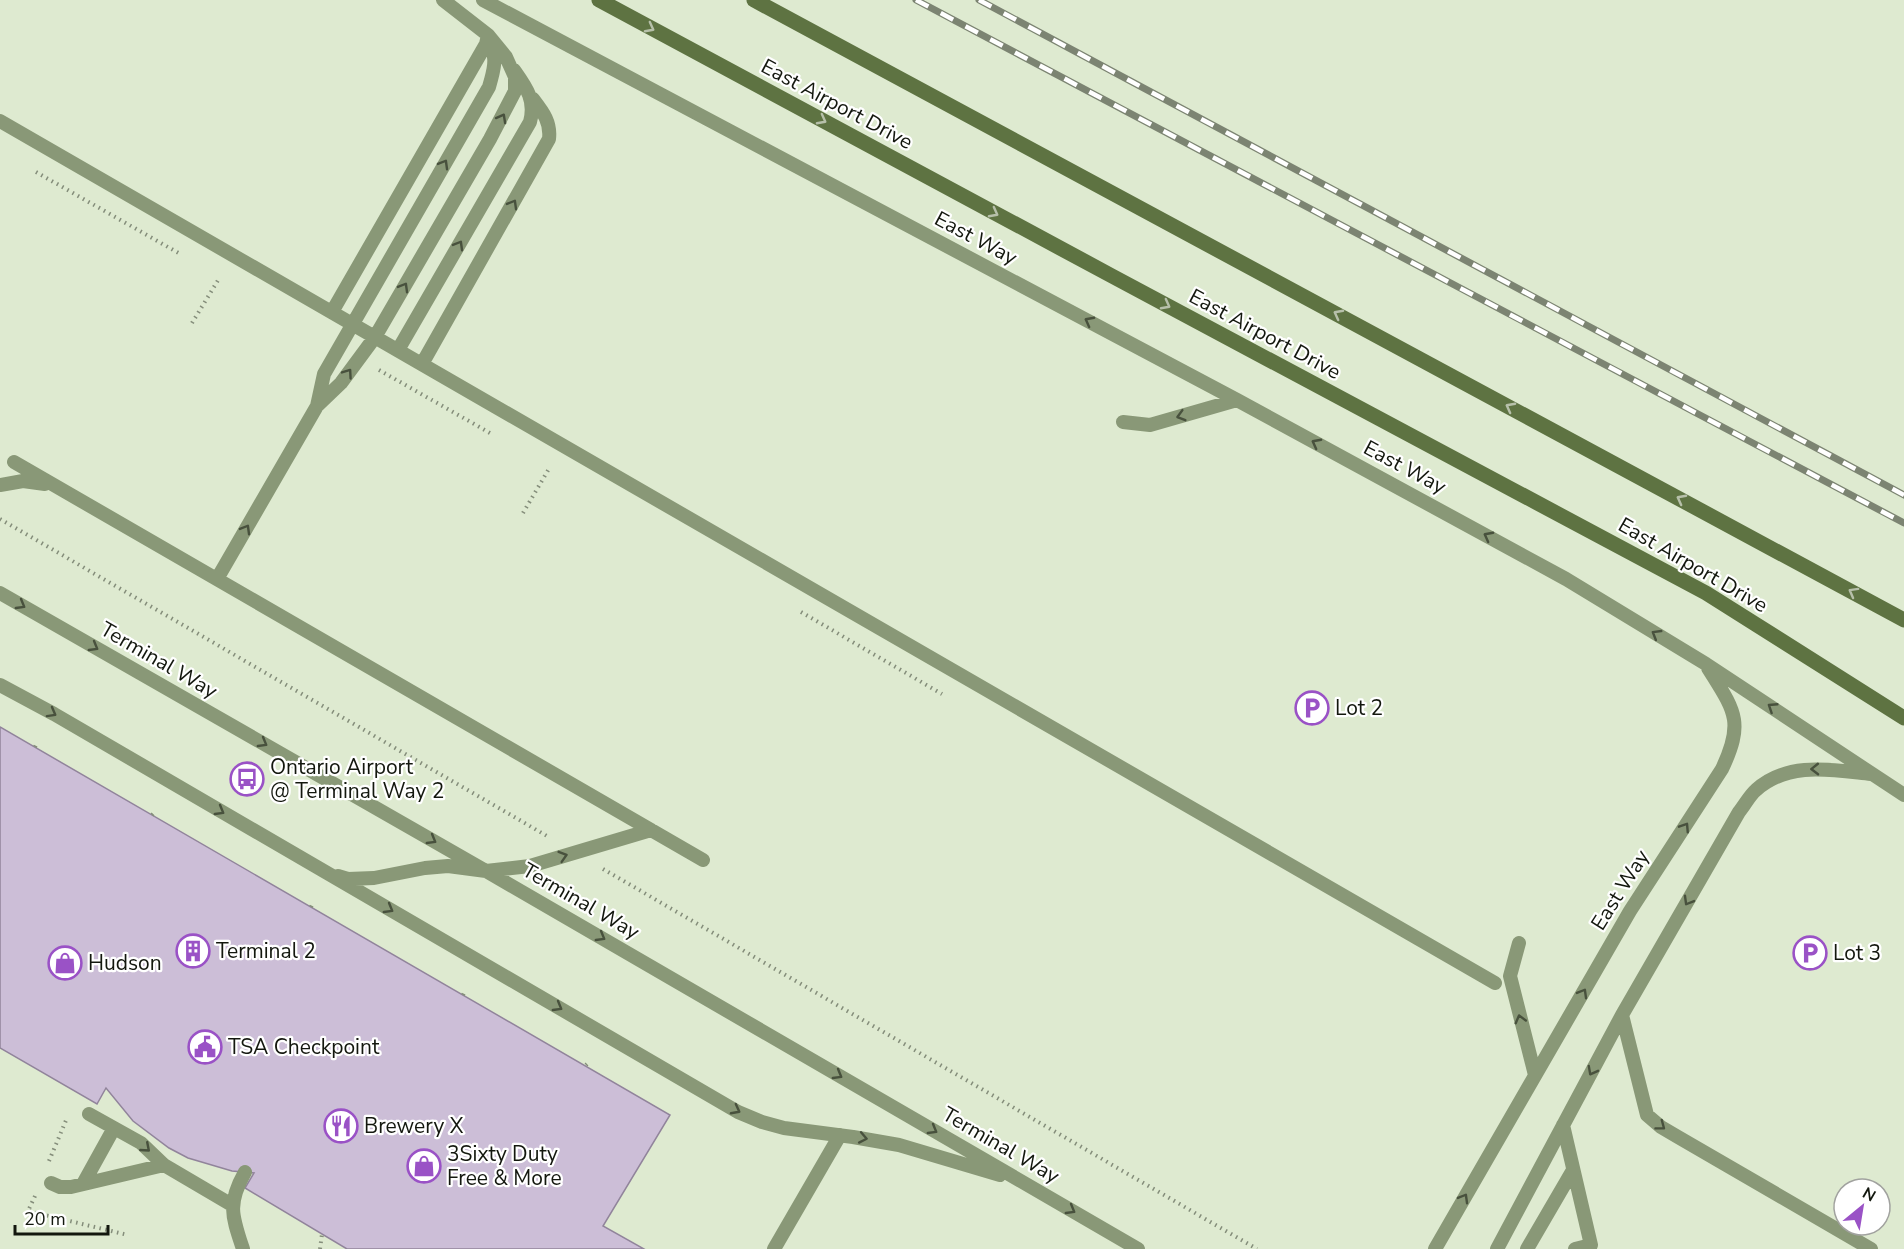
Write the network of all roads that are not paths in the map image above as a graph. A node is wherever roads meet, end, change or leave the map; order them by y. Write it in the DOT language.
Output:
graph roads {
  1 [pos="443,0"];
  2 [pos="483,0"];
  3 [pos="599,0"];
  4 [pos="754,0"];
  5 [pos="488,35"];
  6 [pos="506,57"];
  7 [pos="531,95"];
  8 [pos="0,121"];
  9 [pos="332,312"];
  10 [pos="353,325"];
  11 [pos="375,337"];
  12 [pos="398,350"];
  13 [pos="422,364"];
  14 [pos="1237,400"];
  15 [pos="317,406"];
  16 [pos="1123,422"];
  17 [pos="14,462"];
  18 [pos="0,485"];
  19 [pos="55,486"];
  20 [pos="217,579"];
  21 [pos="0,593"];
  22 [pos="1904,620"];
  23 [pos="1706,664"];
  24 [pos="0,686"];
  25 [pos="1904,718"];
  26 [pos="1873,774"];
  27 [pos="1904,795"];
  28 [pos="651,830"];
  29 [pos="703,860"];
  30 [pos="486,871"];
  31 [pos="330,874"];
  32 [pos="1519,943"];
  33 [pos="1495,983"];
  34 [pos="1622,1015"];
  35 [pos="1535,1075"];
  36 [pos="89,1114"];
  37 [pos="1563,1125"];
  38 [pos="114,1128"];
  39 [pos="840,1135"];
  40 [pos="164,1165"];
  41 [pos="1574,1170"];
  42 [pos="245,1172"];
  43 [pos="1021,1181"];
  44 [pos="51,1183"];
  45 [pos="83,1184"];
  46 [pos="232,1205"];
  47 [pos="243,1249"];
  48 [pos="774,1249"];
  49 [pos="1138,1249"];
  50 [pos="1435,1249"];
  51 [pos="1497,1249"];
  52 [pos="1527,1249"];
  53 [pos="1575,1249"];
  54 [pos="1871,1249"];
  1 -- 5 [label="lane"];
  14 -- 2 [label="lane, East Way, one-way"];
  3 -- 25 [label="main road, East Airport Drive, one-way"];
  22 -- 4 [label="main road, one-way"];
  5 -- 6 [label="lane"];
  5 -- 9 [label="lane"];
  10 -- 5 [label="lane, one-way"];
  6 -- 7 [label="lane"];
  11 -- 6 [label="lane, one-way"];
  12 -- 7 [label="lane, one-way"];
  13 -- 7 [label="lane, one-way"];
  8 -- 9 [label="lane"];
  9 -- 10 [label="lane"];
  10 -- 11 [label="lane"];
  10 -- 15 [label="lane"];
  11 -- 12 [label="lane"];
  15 -- 11 [label="lane, one-way"];
  12 -- 13 [label="lane"];
  13 -- 33 [label="lane"];
  14 -- 16 [label="lane, one-way"];
  23 -- 14 [label="lane, East Way, one-way"];
  20 -- 15 [label="lane, one-way"];
  17 -- 19 [label="lane"];
  18 -- 19 [label="lane"];
  19 -- 20 [label="lane"];
  20 -- 28 [label="lane"];
  21 -- 30 [label="lane, Terminal Way, one-way"];
  26 -- 23 [label="lane, one-way"];
  35 -- 23 [label="lane, East Way, one-way"];
  24 -- 31 [label="lane, one-way"];
  26 -- 27 [label="lane"];
  26 -- 34 [label="lane, one-way"];
  28 -- 29 [label="lane"];
  30 -- 28 [label="lane, one-way"];
  30 -- 31 [label="lane"];
  30 -- 43 [label="lane, Terminal Way, one-way"];
  31 -- 39 [label="lane, one-way"];
  35 -- 32 [label="lane, one-way"];
  34 -- 37 [label="lane, one-way"];
  34 -- 54 [label="lane, one-way"];
  50 -- 35 [label="lane, East Way, one-way"];
  36 -- 38 [label="lane"];
  37 -- 41 [label="lane"];
  37 -- 51 [label="lane"];
  38 -- 40 [label="lane, one-way"];
  38 -- 45 [label="lane"];
  39 -- 43 [label="lane, one-way"];
  39 -- 48 [label="lane"];
  40 -- 45 [label="lane"];
  40 -- 46 [label="lane"];
  41 -- 52 [label="lane"];
  41 -- 53 [label="lane"];
  42 -- 46 [label="lane"];
  43 -- 49 [label="lane, Terminal Way, one-way"];
  44 -- 45 [label="lane"];
  46 -- 47 [label="lane"];
}
